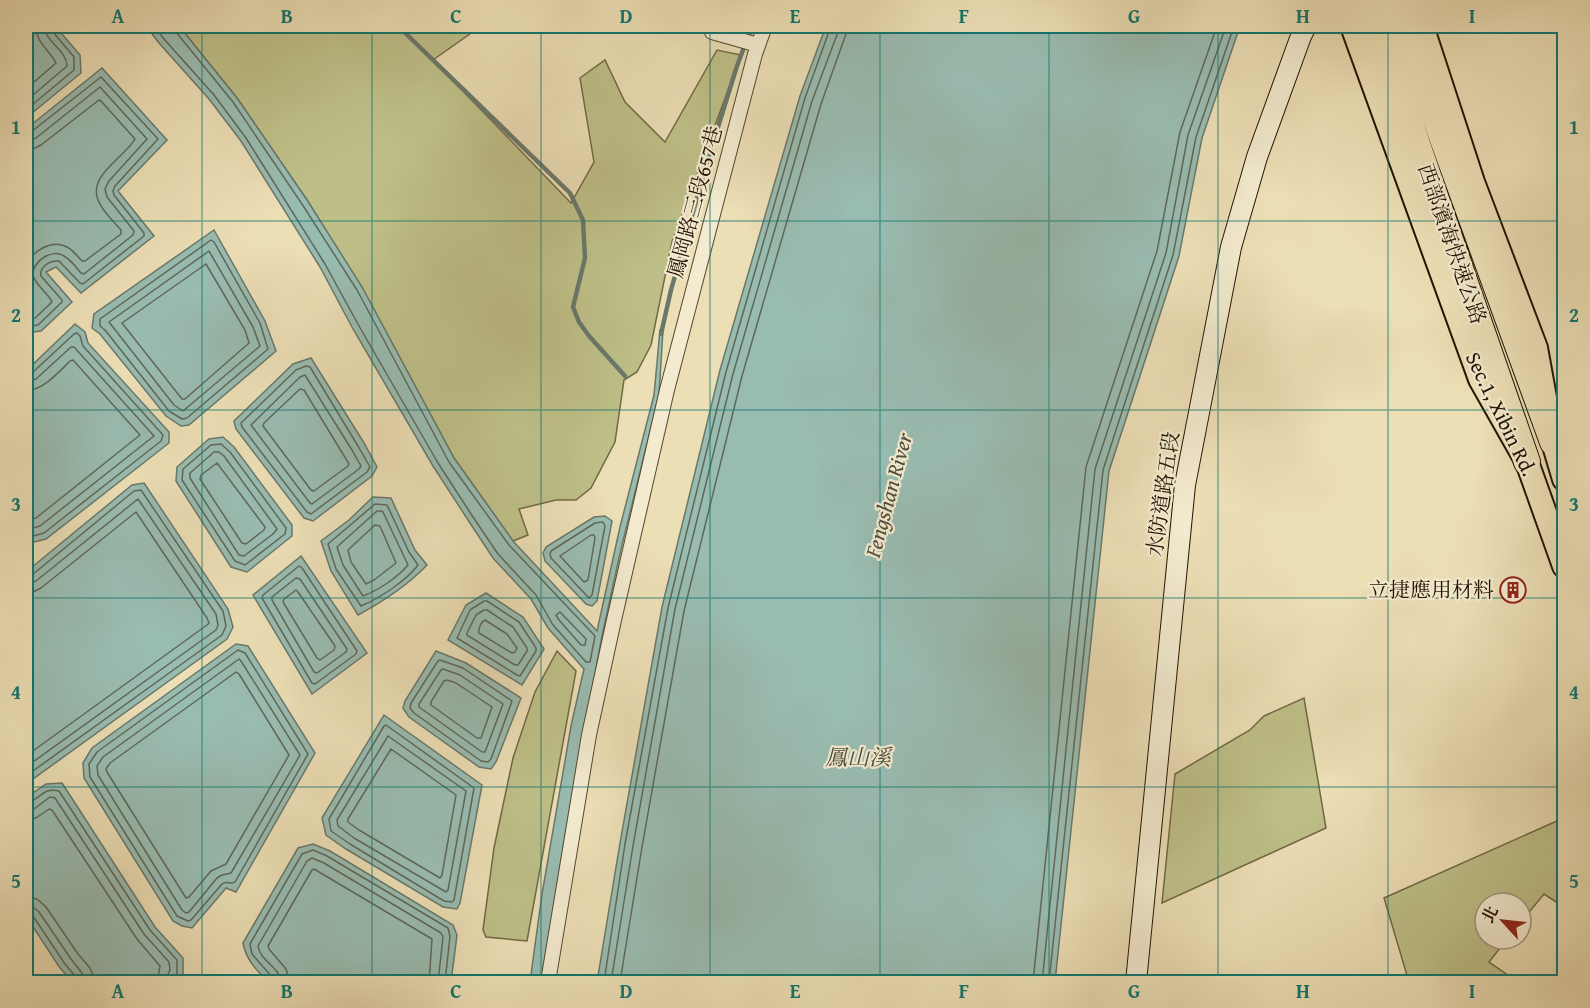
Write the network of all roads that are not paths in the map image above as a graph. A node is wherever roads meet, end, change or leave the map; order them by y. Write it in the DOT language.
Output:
graph roads {
  1 [pos="765,26"];
  2 [pos="1306,26"];
  3 [pos="1352,26"];
  4 [pos="1376,26"];
  5 [pos="1402,26"];
  6 [pos="1422,26"];
  7 [pos="712,32"];
  8 [pos="758,45"];
  9 [pos="1553,442"];
  10 [pos="1527,462"];
  11 [pos="1564,479"];
  12 [pos="1564,566"];
  13 [pos="548,982"];
  14 [pos="1136,982"];
  1 -- 8 [label="street, 鳳岡路三段657巷"];
  2 -- 14 [label="street, 水防道路五段"];
  3 -- 10 [label="main road, Sec.1, Xibin Rd."];
  4 -- 10 [label="highway, 西部濱海快速公路"];
  5 -- 9 [label="highway, 西部濱海快速公路"];
  6 -- 9 [label="main road, Sec.1, Xibin Rd."];
  7 -- 8 [label="street"];
  8 -- 13 [label="street, 鳳岡路三段657巷"];
  9 -- 11 [label="main road, Sec.1, Xibin Rd."];
  10 -- 12 [label="main road, Sec.1, Xibin Rd."];
}
